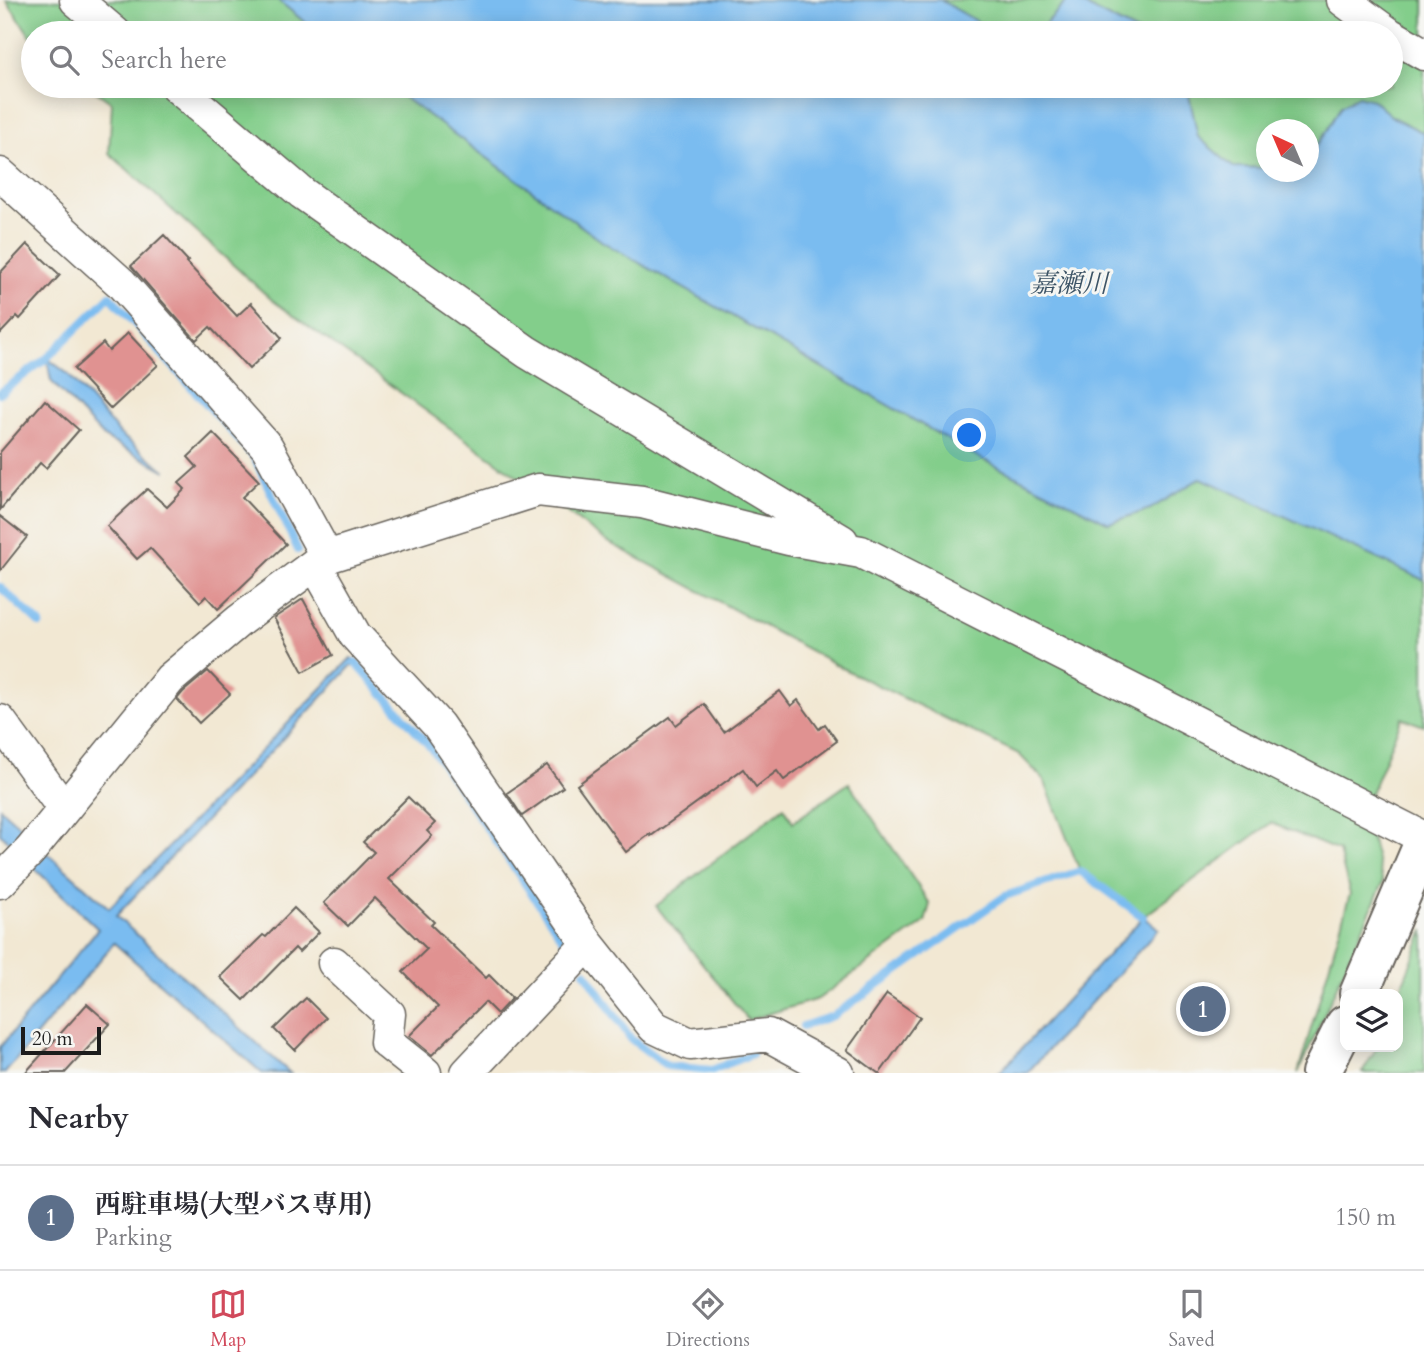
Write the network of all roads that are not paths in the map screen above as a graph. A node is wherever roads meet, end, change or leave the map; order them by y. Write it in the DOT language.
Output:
graph roads {
  1 [pos="76,0"];
  2 [pos="1343,0"];
  3 [pos="101,21"];
  4 [pos="1371,21"];
  5 [pos="1403,42"];
  6 [pos="1424,54"];
  7 [pos="190,98"];
  8 [pos="0,174"];
  9 [pos="861,552"];
  10 [pos="321,560"];
  11 [pos="0,721"];
  12 [pos="64,809"];
  13 [pos="1424,840"];
  14 [pos="0,882"];
  15 [pos="589,944"];
  16 [pos="334,963"];
  17 [pos="1361,989"];
  18 [pos="1340,1035"];
  19 [pos="425,1073"];
  20 [pos="467,1073"];
  21 [pos="838,1073"];
  22 [pos="1321,1073"];
  1 -- 3 [label="street"];
  2 -- 4 [label="street"];
  5 -- 6 [label="street"];
  7 -- 9 [label="street"];
  8 -- 10 [label="street"];
  9 -- 10 [label="street"];
  9 -- 13 [label="street"];
  10 -- 12 [label="street"];
  10 -- 15 [label="street"];
  11 -- 12 [label="street"];
  12 -- 14 [label="street"];
  13 -- 17 [label="street"];
  15 -- 20 [label="street"];
  15 -- 21 [label="street"];
  16 -- 19 [label="street"];
  18 -- 22 [label="street"];
}
